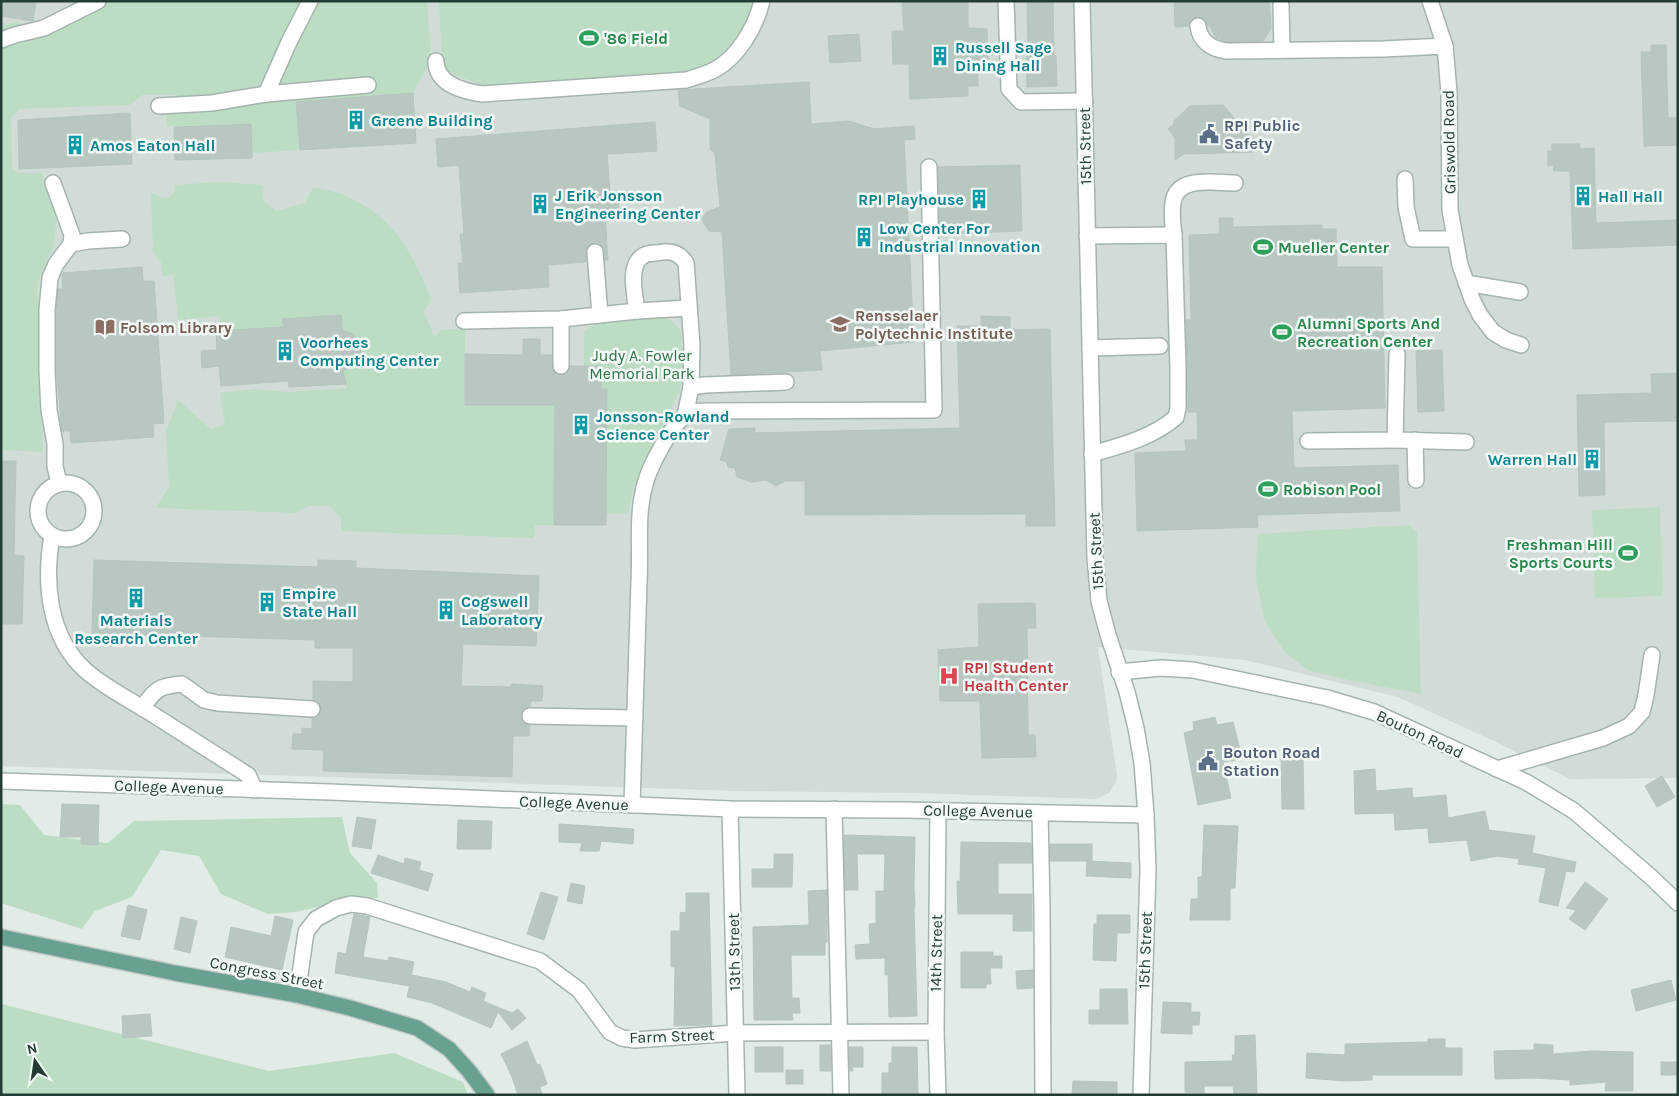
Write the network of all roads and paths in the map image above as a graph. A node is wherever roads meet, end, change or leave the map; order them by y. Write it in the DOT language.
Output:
graph roads {
  1 [pos="98,1"];
  2 [pos="310,1"];
  3 [pos="762,1"];
  4 [pos="1006,1"];
  5 [pos="1082,1"];
  6 [pos="1430,1"];
  7 [pos="1281,5"];
  8 [pos="1198,26"];
  9 [pos="1,40"];
  10 [pos="1445,46"];
  11 [pos="1282,50"];
  12 [pos="436,61"];
  13 [pos="368,85"];
  14 [pos="266,94"];
  15 [pos="1085,101"];
  16 [pos="159,106"];
  17 [pos="929,167"];
  18 [pos="1405,179"];
  19 [pos="53,183"];
  20 [pos="1234,183"];
  21 [pos="1174,235"];
  22 [pos="1087,236"];
  23 [pos="1455,238"];
  24 [pos="122,239"];
  25 [pos="71,244"];
  26 [pos="595,252"];
  27 [pos="1466,283"];
  28 [pos="1520,292"];
  29 [pos="689,308"];
  30 [pos="637,311"];
  31 [pos="600,315"];
  32 [pos="561,319"];
  33 [pos="464,321"];
  34 [pos="1521,345"];
  35 [pos="1160,346"];
  36 [pos="1090,348"];
  37 [pos="1397,354"];
  38 [pos="561,366"];
  39 [pos="786,382"];
  40 [pos="691,387"];
  41 [pos="685,416"];
  42 [pos="1396,440"];
  43 [pos="1415,440"];
  44 [pos="1308,441"];
  45 [pos="1466,442"];
  46 [pos="1092,454"];
  47 [pos="1416,480"];
  48 [pos="59,483"];
  49 [pos="52,536"];
  50 [pos="1652,655"];
  51 [pos="1120,672"];
  52 [pos="142,708"];
  53 [pos="312,709"];
  54 [pos="530,716"];
  55 [pos="635,718"];
  56 [pos="1497,769"];
  57 [pos="1,782"];
  58 [pos="255,790"];
  59 [pos="632,805"];
  60 [pos="730,809"];
  61 [pos="834,809"];
  62 [pos="938,811"];
  63 [pos="1040,813"];
  64 [pos="1146,815"];
  65 [pos="1678,903"];
  66 [pos="7,938"];
  67 [pos="297,996"];
  68 [pos="840,1031"];
  69 [pos="936,1032"];
  70 [pos="736,1033"];
  71 [pos="487,1095"];
  72 [pos="737,1095"];
  73 [pos="841,1095"];
  74 [pos="938,1095"];
  75 [pos="1042,1095"];
  76 [pos="1141,1095"];
  1 -- 9 [label="street"];
  2 -- 14 [label="street"];
  3 -- 12 [label="street"];
  4 -- 15 [label="street"];
  5 -- 15 [label="street, 15th Street"];
  6 -- 10 [label="street, Griswold Road"];
  7 -- 11 [label="street"];
  8 -- 11 [label="street"];
  10 -- 11 [label="street"];
  10 -- 23 [label="street, Griswold Road"];
  13 -- 14 [label="street"];
  14 -- 16 [label="street"];
  15 -- 22 [label="street, 15th Street"];
  17 -- 41 [label="street"];
  18 -- 23 [label="street"];
  19 -- 25 [label="street"];
  20 -- 21 [label="street"];
  21 -- 22 [label="street"];
  21 -- 46 [label="street"];
  22 -- 36 [label="street, 15th Street"];
  23 -- 27 [label="street, Griswold Road"];
  24 -- 25 [label="street"];
  25 -- 48 [label="street"];
  26 -- 31 [label="street"];
  27 -- 28 [label="street"];
  27 -- 34 [label="street, Griswold Road"];
  29 -- 30 [label="street"];
  29 -- 30 [label="street"];
  29 -- 40 [label="street"];
  30 -- 31 [label="street"];
  31 -- 32 [label="street"];
  32 -- 33 [label="street"];
  32 -- 38 [label="street"];
  35 -- 36 [label="street"];
  36 -- 46 [label="street, 15th Street"];
  37 -- 42 [label="street"];
  39 -- 40 [label="street"];
  40 -- 41 [label="street"];
  41 -- 55 [label="street"];
  42 -- 43 [label="street"];
  42 -- 44 [label="street"];
  43 -- 45 [label="street"];
  43 -- 47 [label="street"];
  46 -- 51 [label="street, 15th Street"];
  48 -- 49 [label="street"];
  48 -- 49 [label="street"];
  49 -- 52 [label="street"];
  50 -- 56 [label="street"];
  51 -- 56 [label="street, Bouton Road"];
  51 -- 64 [label="street, 15th Street"];
  52 -- 53 [label="street"];
  52 -- 58 [label="street"];
  54 -- 55 [label="street"];
  55 -- 59 [label="street"];
  56 -- 65 [label="street, Bouton Road"];
  57 -- 58 [label="street, College Avenue"];
  58 -- 59 [label="street, College Avenue"];
  59 -- 60 [label="street, College Avenue"];
  60 -- 61 [label="street, College Avenue"];
  60 -- 70 [label="street, 13th Street"];
  61 -- 62 [label="street, College Avenue"];
  61 -- 68 [label="street"];
  62 -- 63 [label="street, College Avenue"];
  62 -- 69 [label="street, 14th Street"];
  63 -- 64 [label="street, College Avenue"];
  63 -- 75 [label="street"];
  64 -- 76 [label="street, 15th Street"];
  66 -- 67 [label="main road, Congress Street"];
  67 -- 70 [label="street, Farm Street"];
  67 -- 71 [label="main road, Congress Street"];
  68 -- 69 [label="street, Farm Street"];
  68 -- 70 [label="street, Farm Street"];
  68 -- 73 [label="street"];
  69 -- 74 [label="street, 14th Street"];
  70 -- 72 [label="street, 13th Street"];
}
